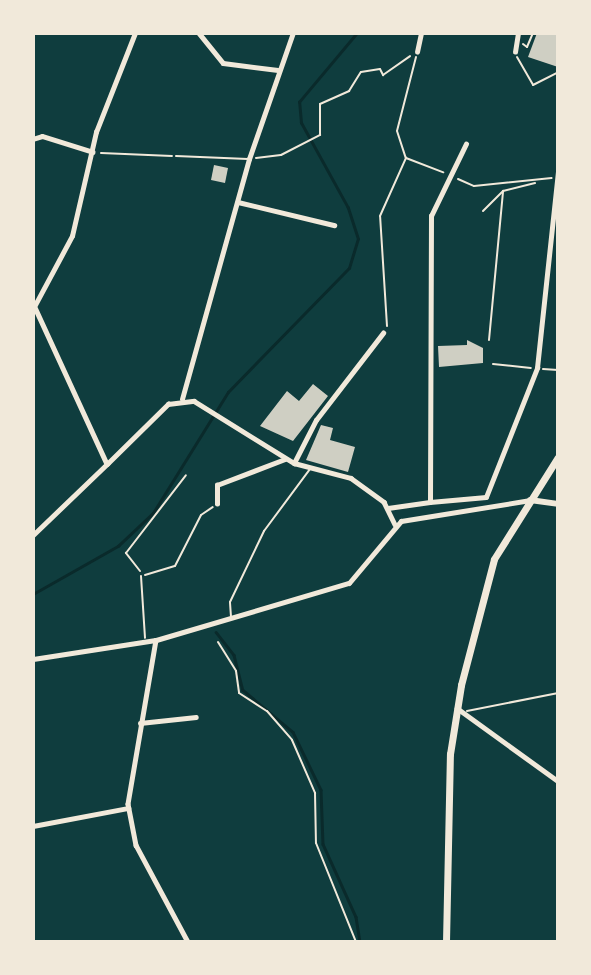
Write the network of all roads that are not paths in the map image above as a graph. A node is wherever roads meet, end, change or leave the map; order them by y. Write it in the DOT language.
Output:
graph roads {
  1 [pos="135,33"];
  2 [pos="199,33"];
  3 [pos="293,33"];
  4 [pos="421,33"];
  5 [pos="518,33"];
  6 [pos="417,52"];
  7 [pos="514,52"];
  8 [pos="278,70"];
  9 [pos="33,139"];
  10 [pos="466,144"];
  11 [pos="93,152"];
  12 [pos="176,156"];
  13 [pos="249,159"];
  14 [pos="558,171"];
  15 [pos="238,202"];
  16 [pos="334,225"];
  17 [pos="34,304"];
  18 [pos="383,333"];
  19 [pos="182,399"];
  20 [pos="558,457"];
  21 [pos="286,459"];
  22 [pos="294,463"];
  23 [pos="107,464"];
  24 [pos="310,470"];
  25 [pos="530,500"];
  26 [pos="430,502"];
  27 [pos="217,504"];
  28 [pos="558,504"];
  29 [pos="388,508"];
  30 [pos="395,525"];
  31 [pos="33,535"];
  32 [pos="141,576"];
  33 [pos="232,619"];
  34 [pos="156,640"];
  35 [pos="145,643"];
  36 [pos="33,659"];
  37 [pos="558,693"];
  38 [pos="456,708"];
  39 [pos="467,711"];
  40 [pos="196,717"];
  41 [pos="140,723"];
  42 [pos="558,781"];
  43 [pos="128,808"];
  44 [pos="33,825"];
  45 [pos="188,942"];
  46 [pos="446,942"];
  1 -- 11 [label="street"];
  2 -- 8 [label="street"];
  3 -- 8 [label="street"];
  4 -- 6 [label="street"];
  5 -- 7 [label="street"];
  8 -- 13 [label="street"];
  9 -- 11 [label="street"];
  10 -- 26 [label="street"];
  11 -- 17 [label="street"];
  12 -- 13 [label="lane"];
  13 -- 15 [label="street"];
  14 -- 26 [label="street"];
  15 -- 16 [label="street"];
  15 -- 19 [label="street"];
  17 -- 23 [label="street"];
  18 -- 22 [label="street"];
  19 -- 21 [label="street"];
  19 -- 23 [label="street"];
  20 -- 25 [label="main road"];
  21 -- 22 [label="street"];
  21 -- 27 [label="street"];
  22 -- 24 [label="street"];
  23 -- 31 [label="street"];
  24 -- 29 [label="street"];
  24 -- 33 [label="lane"];
  25 -- 28 [label="main road"];
  25 -- 30 [label="street"];
  25 -- 38 [label="main road"];
  26 -- 29 [label="street"];
  29 -- 30 [label="street"];
  30 -- 33 [label="street"];
  32 -- 35 [label="lane"];
  33 -- 34 [label="street"];
  34 -- 35 [label="street"];
  34 -- 41 [label="street"];
  35 -- 36 [label="street"];
  37 -- 39 [label="lane"];
  38 -- 39 [label="street"];
  38 -- 46 [label="main road"];
  39 -- 42 [label="street"];
  40 -- 41 [label="street"];
  41 -- 43 [label="street"];
  43 -- 44 [label="street"];
  43 -- 45 [label="street"];
}
